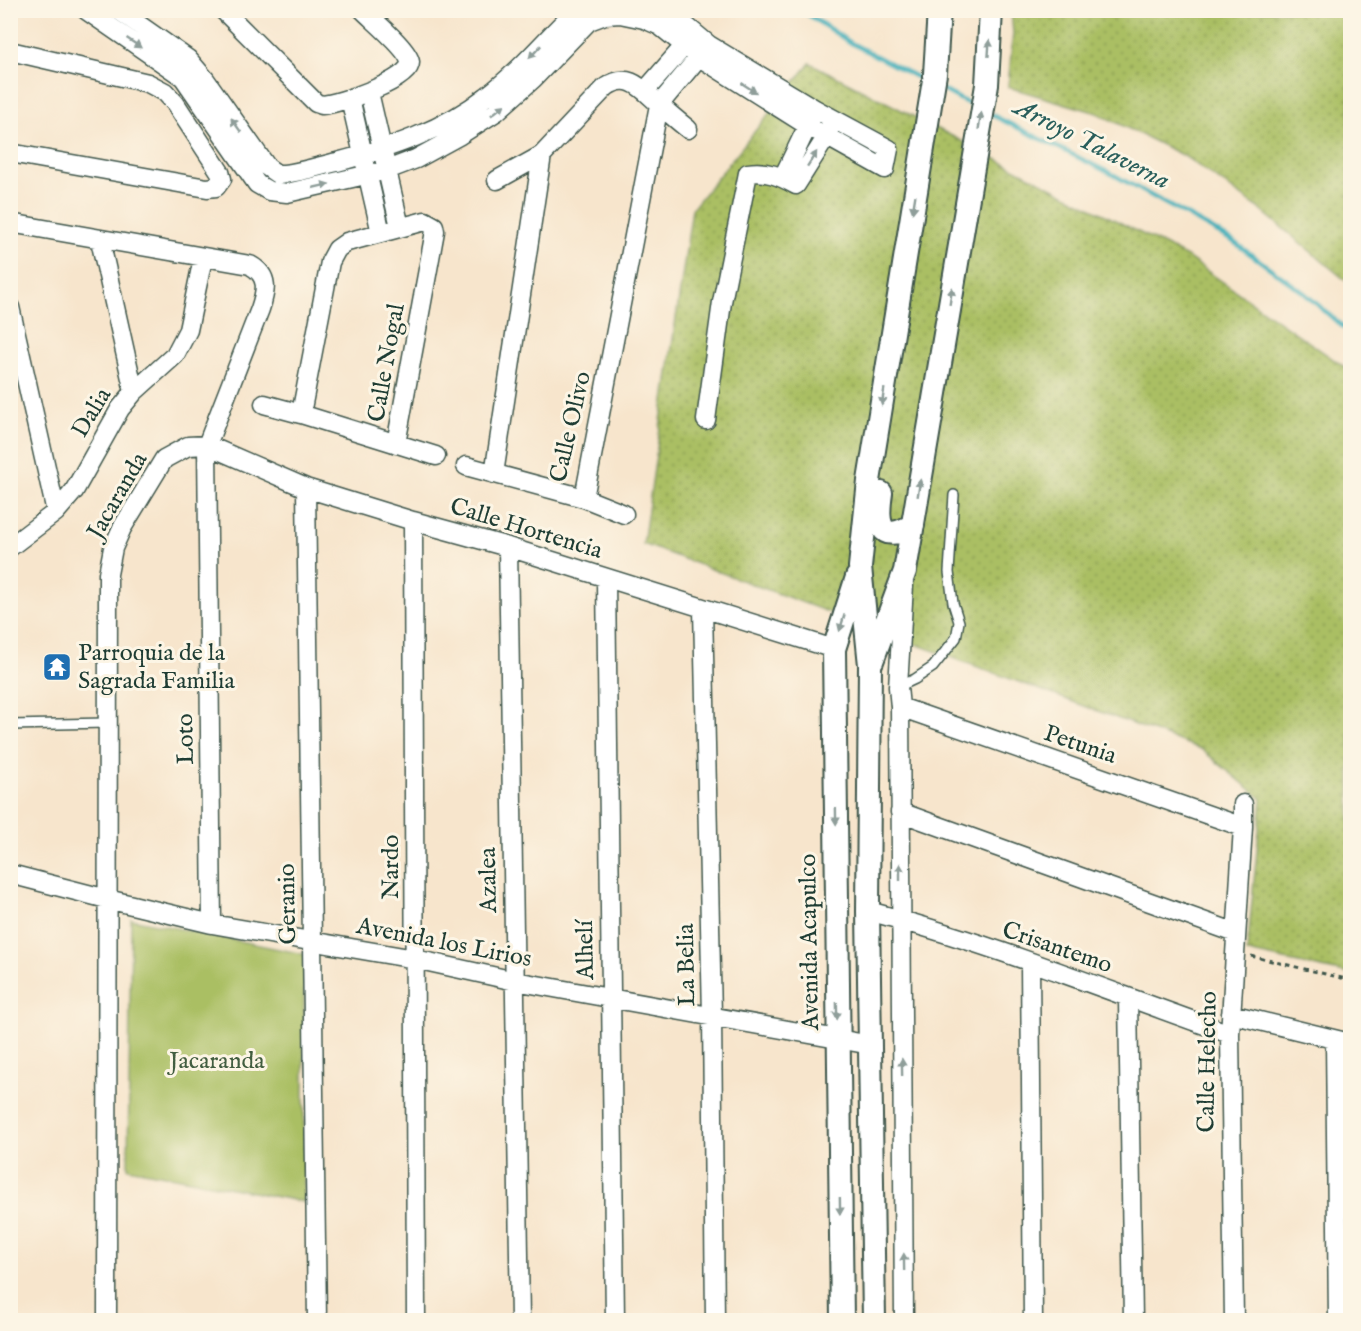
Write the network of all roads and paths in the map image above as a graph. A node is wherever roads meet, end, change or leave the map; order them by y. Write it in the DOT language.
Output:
graph roads {
  1 [pos="86,10"];
  2 [pos="118,10"];
  3 [pos="223,10"];
  4 [pos="363,10"];
  5 [pos="667,10"];
  6 [pos="939,10"];
  7 [pos="990,10"];
  8 [pos="591,14"];
  9 [pos="690,39"];
  10 [pos="10,51"];
  11 [pos="704,51"];
  12 [pos="645,91"];
  13 [pos="369,92"];
  14 [pos="350,98"];
  15 [pos="659,105"];
  16 [pos="815,109"];
  17 [pos="834,119"];
  18 [pos="808,126"];
  19 [pos="688,129"];
  20 [pos="827,136"];
  21 [pos="382,149"];
  22 [pos="10,153"];
  23 [pos="363,155"];
  24 [pos="542,155"];
  25 [pos="387,170"];
  26 [pos="368,175"];
  27 [pos="783,177"];
  28 [pos="497,180"];
  29 [pos="10,223"];
  30 [pos="400,227"];
  31 [pos="381,233"];
  32 [pos="100,240"];
  33 [pos="203,258"];
  34 [pos="10,307"];
  35 [pos="134,392"];
  36 [pos="264,404"];
  37 [pos="301,414"];
  38 [pos="706,420"];
  39 [pos="877,433"];
  40 [pos="396,444"];
  41 [pos="207,445"];
  42 [pos="436,456"];
  43 [pos="466,466"];
  44 [pos="494,474"];
  45 [pos="306,488"];
  46 [pos="954,495"];
  47 [pos="584,498"];
  48 [pos="56,512"];
  49 [pos="624,514"];
  50 [pos="413,521"];
  51 [pos="913,525"];
  52 [pos="10,547"];
  53 [pos="508,547"];
  54 [pos="860,567"];
  55 [pos="905,571"];
  56 [pos="606,579"];
  57 [pos="703,609"];
  58 [pos="834,649"];
  59 [pos="870,665"];
  60 [pos="898,687"];
  61 [pos="900,708"];
  62 [pos="107,723"];
  63 [pos="10,725"];
  64 [pos="1243,804"];
  65 [pos="900,812"];
  66 [pos="1243,827"];
  67 [pos="10,874"];
  68 [pos="107,899"];
  69 [pos="868,911"];
  70 [pos="900,919"];
  71 [pos="212,924"];
  72 [pos="1236,933"];
  73 [pos="313,943"];
  74 [pos="1235,952"];
  75 [pos="415,959"];
  76 [pos="1030,963"];
  77 [pos="1350,980"];
  78 [pos="515,981"];
  79 [pos="611,998"];
  80 [pos="1128,998"];
  81 [pos="1231,1014"];
  82 [pos="712,1016"];
  83 [pos="1230,1034"];
  84 [pos="838,1039"];
  85 [pos="1343,1041"];
  86 [pos="870,1045"];
  87 [pos="107,1320"];
  88 [pos="317,1320"];
  89 [pos="416,1320"];
  90 [pos="520,1320"];
  91 [pos="615,1320"];
  92 [pos="715,1320"];
  93 [pos="842,1320"];
  94 [pos="874,1320"];
  95 [pos="904,1320"];
  96 [pos="1033,1320"];
  97 [pos="1133,1320"];
  98 [pos="1234,1320"];
  99 [pos="1338,1320"];
  1 -- 26 [label="street, one-way"];
  23 -- 2 [label="street, one-way"];
  3 -- 14 [label="street"];
  4 -- 13 [label="street"];
  5 -- 9 [label="street"];
  6 -- 39 [label="street, one-way"];
  51 -- 7 [label="street, one-way"];
  8 -- 9 [label="street"];
  8 -- 21 [label="street, one-way"];
  25 -- 8 [label="street, one-way"];
  9 -- 11 [label="street"];
  9 -- 12 [label="street"];
  10 -- 22 [label="street"];
  11 -- 15 [label="street, Calle Olivo"];
  11 -- 16 [label="street"];
  11 -- 18 [label="street, one-way"];
  12 -- 15 [label="street"];
  12 -- 24 [label="street"];
  13 -- 14 [label="street"];
  13 -- 21 [label="street"];
  14 -- 23 [label="street"];
  15 -- 19 [label="street"];
  15 -- 47 [label="street, Calle Olivo"];
  16 -- 17 [label="street"];
  16 -- 18 [label="street"];
  17 -- 20 [label="street"];
  17 -- 20 [label="street"];
  18 -- 20 [label="street"];
  18 -- 27 [label="street"];
  27 -- 20 [label="street, one-way"];
  21 -- 23 [label="street"];
  21 -- 25 [label="street"];
  23 -- 26 [label="street"];
  24 -- 28 [label="street"];
  24 -- 44 [label="street"];
  25 -- 26 [label="street"];
  25 -- 30 [label="street"];
  26 -- 31 [label="street"];
  27 -- 38 [label="street"];
  29 -- 32 [label="street"];
  30 -- 31 [label="street, Calle Nogal"];
  30 -- 40 [label="street, Calle Nogal"];
  31 -- 37 [label="street, Calle Nogal"];
  32 -- 33 [label="street"];
  32 -- 35 [label="street"];
  33 -- 35 [label="street, Dalia"];
  33 -- 41 [label="street"];
  34 -- 48 [label="street"];
  35 -- 48 [label="street, Dalia"];
  36 -- 37 [label="street"];
  37 -- 40 [label="street, Calle Nogal"];
  39 -- 51 [label="street"];
  39 -- 54 [label="street"];
  40 -- 42 [label="street"];
  41 -- 45 [label="street, Calle Hortencia"];
  41 -- 62 [label="street, Jacaranda"];
  41 -- 71 [label="street, Loto"];
  43 -- 44 [label="street, Calle Olivo"];
  44 -- 47 [label="street, Calle Olivo"];
  45 -- 50 [label="street, Calle Hortencia"];
  45 -- 73 [label="street, Geranio"];
  46 -- 60 [label="lane"];
  47 -- 49 [label="street"];
  48 -- 52 [label="street, Dalia"];
  50 -- 53 [label="street, Calle Hortencia"];
  50 -- 75 [label="street, Nardo"];
  51 -- 55 [label="street"];
  53 -- 56 [label="street, Calle Hortencia"];
  53 -- 78 [label="street, Azalea"];
  54 -- 58 [label="street, Avenida Acapulco, one-way"];
  54 -- 59 [label="street"];
  55 -- 59 [label="street"];
  55 -- 60 [label="street"];
  56 -- 57 [label="street, Calle Hortencia"];
  56 -- 79 [label="street, Alhelí"];
  57 -- 58 [label="street, Calle Hortencia"];
  57 -- 82 [label="street, La Belia"];
  58 -- 84 [label="street, Avenida Acapulco, one-way"];
  59 -- 69 [label="street"];
  60 -- 61 [label="street"];
  61 -- 65 [label="street"];
  61 -- 66 [label="street, Petunia"];
  62 -- 63 [label="lane"];
  62 -- 68 [label="street, Jacaranda"];
  64 -- 66 [label="street, Calle Helecho"];
  70 -- 65 [label="street, one-way"];
  65 -- 72 [label="street"];
  66 -- 72 [label="street, Calle Helecho"];
  67 -- 68 [label="street, Avenida los Lirios"];
  68 -- 71 [label="street, Avenida los Lirios"];
  68 -- 87 [label="street, Jacaranda"];
  69 -- 70 [label="street, Crisantemo"];
  69 -- 86 [label="street"];
  70 -- 76 [label="street, Crisantemo"];
  95 -- 70 [label="street, one-way"];
  71 -- 73 [label="street, Avenida los Lirios"];
  72 -- 74 [label="street, Calle Helecho"];
  73 -- 75 [label="street, Avenida los Lirios"];
  73 -- 88 [label="street, Geranio"];
  74 -- 77 [label="path"];
  74 -- 81 [label="street, Calle Helecho"];
  75 -- 78 [label="street, Avenida los Lirios"];
  75 -- 89 [label="street, Nardo"];
  76 -- 80 [label="street, Crisantemo"];
  76 -- 96 [label="street"];
  78 -- 79 [label="street, Avenida los Lirios"];
  78 -- 90 [label="street, Azalea"];
  79 -- 82 [label="street, Avenida los Lirios"];
  79 -- 91 [label="street, Alhelí"];
  80 -- 83 [label="street, Crisantemo"];
  80 -- 97 [label="street"];
  81 -- 83 [label="street, Calle Helecho"];
  81 -- 85 [label="street"];
  82 -- 84 [label="street, Avenida los Lirios"];
  82 -- 92 [label="street, La Belia"];
  83 -- 98 [label="street, Calle Helecho"];
  84 -- 86 [label="street, Avenida los Lirios"];
  84 -- 93 [label="street, Avenida Acapulco, one-way"];
  85 -- 99 [label="street"];
  86 -- 94 [label="street"];
}
